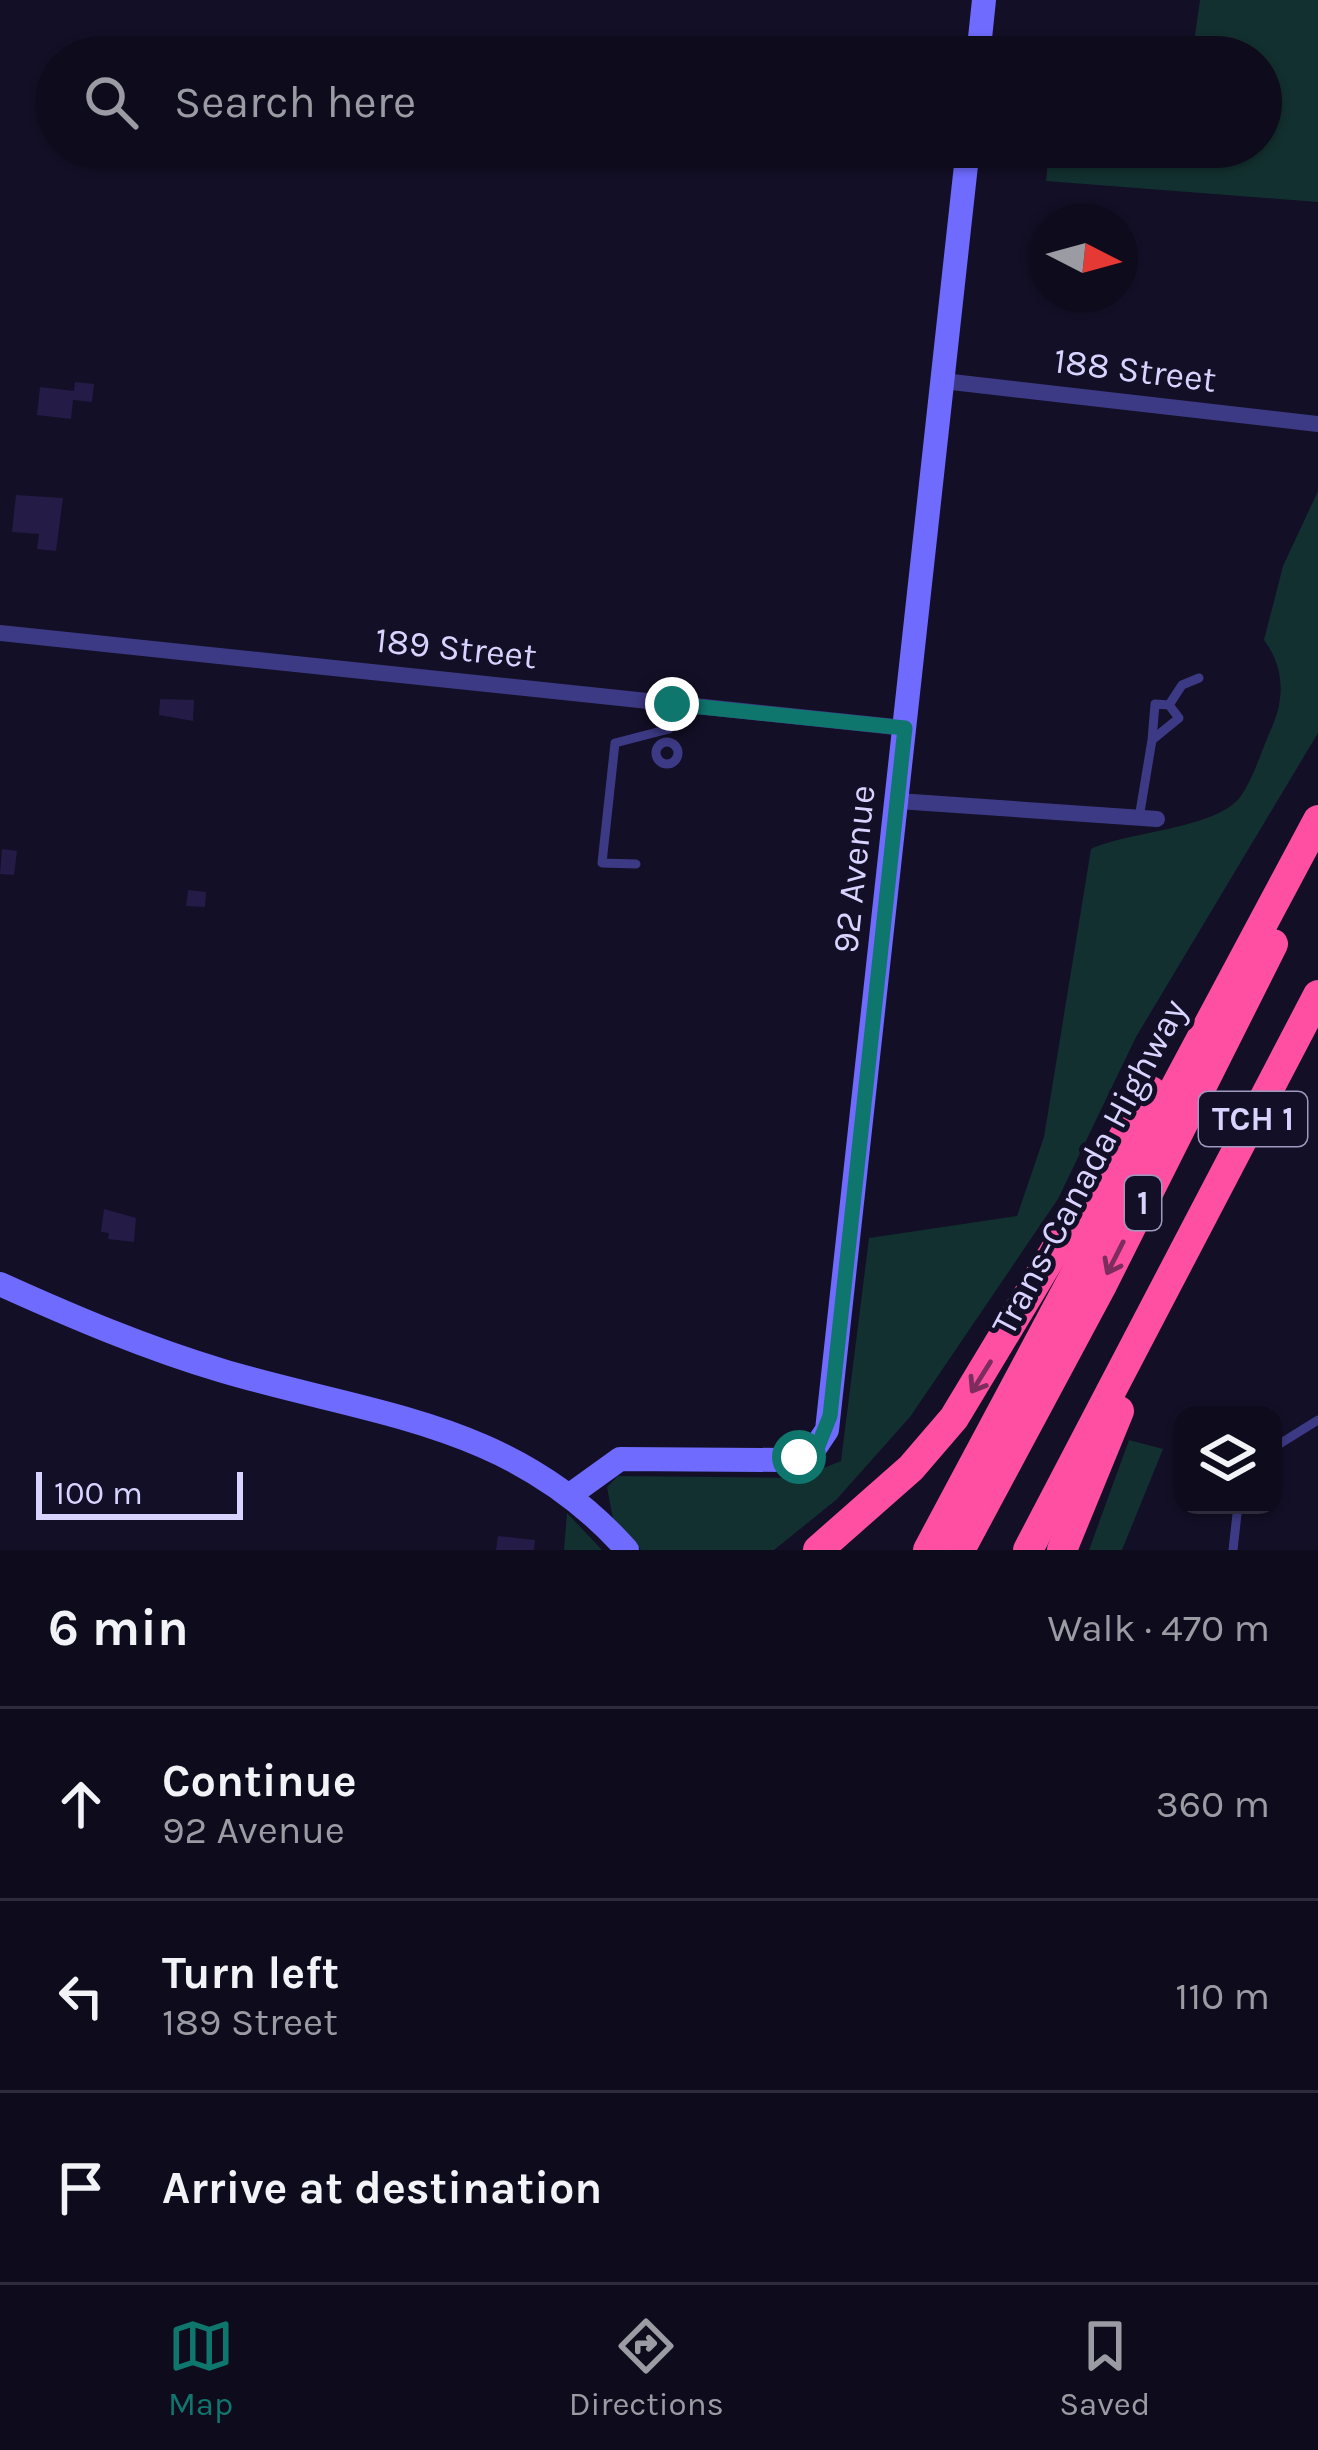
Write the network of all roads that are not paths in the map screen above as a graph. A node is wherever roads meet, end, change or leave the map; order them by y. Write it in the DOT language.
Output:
graph roads {
  1 [pos="984,0"];
  2 [pos="980,36"];
  3 [pos="966,168"];
  4 [pos="943,381"];
  5 [pos="1318,424"];
  6 [pos="0,633"];
  7 [pos="1199,678"];
  8 [pos="672,704"];
  9 [pos="1169,705"];
  10 [pos="905,728"];
  11 [pos="1152,740"];
  12 [pos="898,801"];
  13 [pos="1148,818"];
  14 [pos="1318,820"];
  15 [pos="1318,853"];
  16 [pos="636,865"];
  17 [pos="1243,958"];
  18 [pos="1318,995"];
  19 [pos="1187,1242"];
  20 [pos="1,1293"];
  21 [pos="1152,1310"];
  22 [pos="1318,1420"];
  23 [pos="1282,1442"];
  24 [pos="570,1495"];
  25 [pos="1237,1514"];
  26 [pos="627,1550"];
  27 [pos="818,1550"];
  28 [pos="928,1550"];
  29 [pos="960,1550"];
  30 [pos="1004,1550"];
  31 [pos="1028,1550"];
  32 [pos="1062,1550"];
  33 [pos="1233,1550"];
  1 -- 2 [label="street"];
  3 -- 4 [label="street, 92 Avenue"];
  4 -- 5 [label="street, 188 Street"];
  4 -- 10 [label="street, 92 Avenue"];
  6 -- 8 [label="street, 189 Street"];
  7 -- 9 [label="lane"];
  8 -- 10 [label="street, 189 Street"];
  8 -- 16 [label="lane"];
  9 -- 11 [label="lane"];
  9 -- 11 [label="lane"];
  10 -- 12 [label="street, 92 Avenue"];
  11 -- 13 [label="lane"];
  12 -- 13 [label="street"];
  12 -- 24 [label="street, 92 Avenue"];
  14 -- 17 [label="highway, Trans-Canada Highway / TCH 1"];
  15 -- 29 [label="highway, Trans-Canada Highway / 1, one-way"];
  17 -- 27 [label="highway, one-way"];
  17 -- 28 [label="highway, Trans-Canada Highway / TCH 1"];
  18 -- 19 [label="highway, TCH 1"];
  19 -- 21 [label="highway, TCH 1"];
  19 -- 32 [label="highway"];
  20 -- 24 [label="street"];
  21 -- 30 [label="highway"];
  21 -- 31 [label="highway, TCH 1"];
  22 -- 23 [label="lane"];
  24 -- 26 [label="street"];
  25 -- 33 [label="lane"];
}
